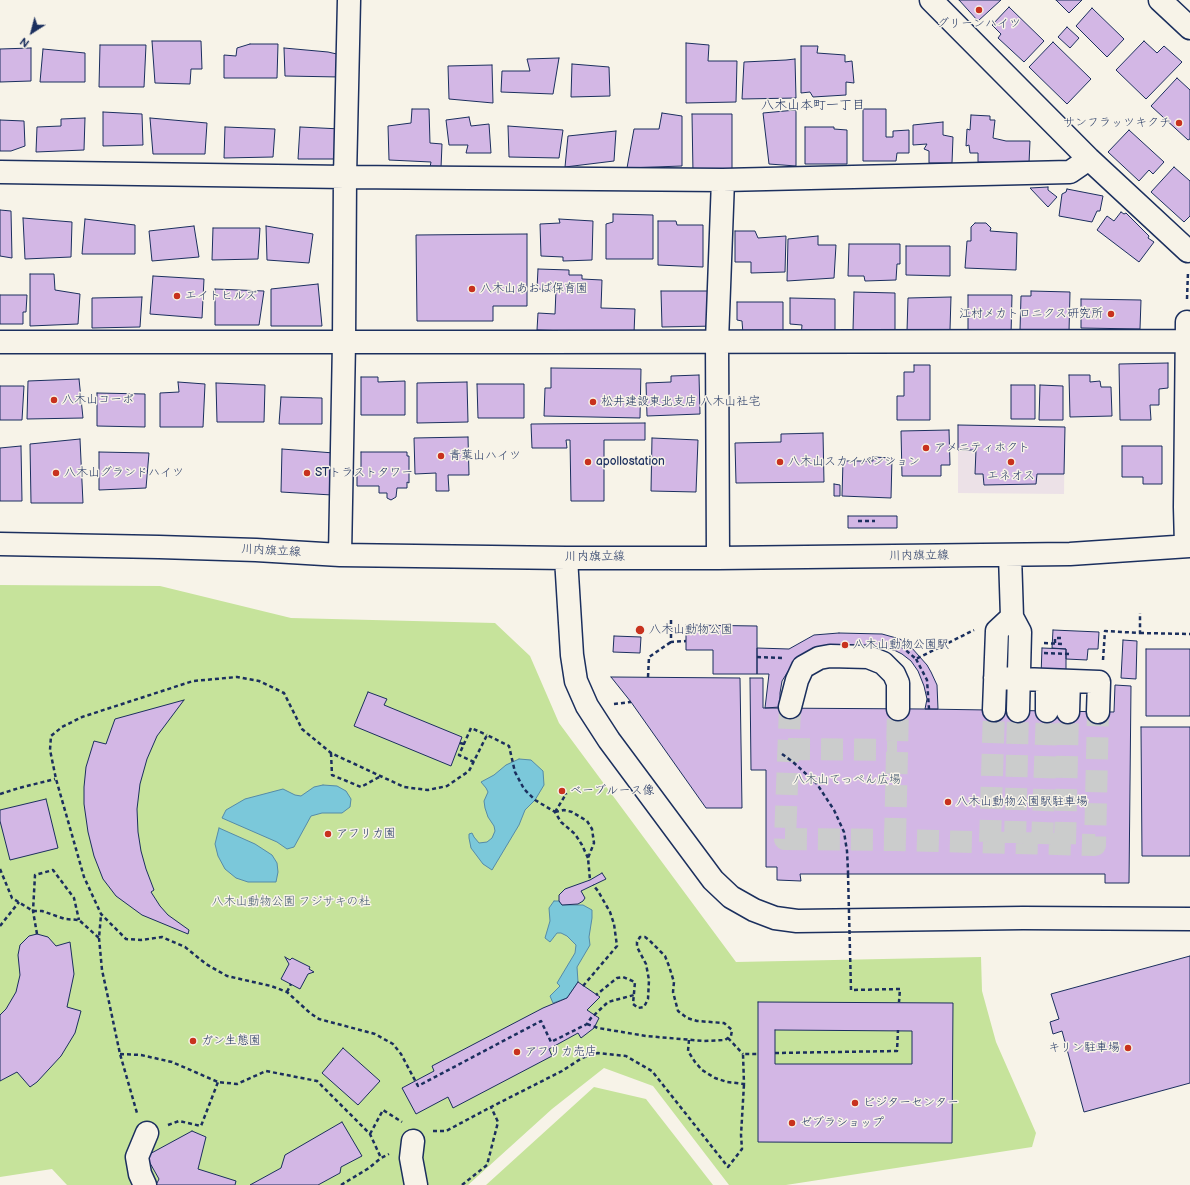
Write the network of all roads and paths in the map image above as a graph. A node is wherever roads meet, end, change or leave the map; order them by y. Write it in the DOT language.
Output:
graph roads {
  1 [pos="349,0"];
  2 [pos="931,0"];
  3 [pos="1160,0"];
  4 [pos="1190,28"];
  5 [pos="1089,159"];
  6 [pos="0,172"];
  7 [pos="345,177"];
  8 [pos="723,180"];
  9 [pos="1189,250"];
  10 [pos="1187,331"];
  11 [pos="717,341"];
  12 [pos="0,342"];
  13 [pos="344,342"];
  14 [pos="1188,386"];
  15 [pos="858,521"];
  16 [pos="875,521"];
  17 [pos="0,544"];
  18 [pos="1188,546"];
  19 [pos="340,555"];
  20 [pos="1010,555"];
  21 [pos="566,558"];
  22 [pos="718,558"];
  23 [pos="1140,613"];
  24 [pos="1012,618"];
  25 [pos="671,620"];
  26 [pos="1140,632"];
  27 [pos="1190,634"];
  28 [pos="1062,638"];
  29 [pos="686,641"];
  30 [pos="671,642"];
  31 [pos="1044,643"];
  32 [pos="1055,643"];
  33 [pos="1062,644"];
  34 [pos="1044,653"];
  35 [pos="1072,654"];
  36 [pos="916,659"];
  37 [pos="1103,662"];
  38 [pos="648,677"];
  39 [pos="995,678"];
  40 [pos="1019,679"];
  41 [pos="1047,680"];
  42 [pos="1069,681"];
  43 [pos="790,707"];
  44 [pos="898,708"];
  45 [pos="929,709"];
  46 [pos="994,710"];
  47 [pos="1018,711"];
  48 [pos="1098,712"];
  49 [pos="487,735"];
  50 [pos="460,743"];
  51 [pos="464,744"];
  52 [pos="331,752"];
  53 [pos="782,754"];
  54 [pos="474,762"];
  55 [pos="381,776"];
  56 [pos="56,779"];
  57 [pos="564,793"];
  58 [pos="0,794"];
  59 [pos="555,812"];
  60 [pos="588,858"];
  61 [pos="0,869"];
  62 [pos="590,880"];
  63 [pos="593,885"];
  64 [pos="19,902"];
  65 [pos="33,911"];
  66 [pos="101,914"];
  67 [pos="1190,919"];
  68 [pos="79,920"];
  69 [pos="0,926"];
  70 [pos="37,934"];
  71 [pos="99,938"];
  72 [pos="291,984"];
  73 [pos="583,986"];
  74 [pos="287,992"];
  75 [pos="596,995"];
  76 [pos="634,995"];
  77 [pos="899,1002"];
  78 [pos="587,1024"];
  79 [pos="898,1030"];
  80 [pos="728,1038"];
  81 [pos="689,1040"];
  82 [pos="775,1053"];
  83 [pos="120,1054"];
  84 [pos="743,1054"];
  85 [pos="758,1054"];
  86 [pos="218,1082"];
  87 [pos="744,1084"];
  88 [pos="490,1107"];
  89 [pos="147,1133"];
  90 [pos="370,1134"];
  91 [pos="413,1141"];
  92 [pos="381,1158"];
  93 [pos="146,1185"];
  94 [pos="341,1185"];
  95 [pos="416,1185"];
  96 [pos="462,1185"];
  1 -- 7 [label="street"];
  2 -- 5 [label="street"];
  3 -- 4 [label="street"];
  5 -- 8 [label="street"];
  5 -- 9 [label="street"];
  6 -- 7 [label="street"];
  7 -- 8 [label="street"];
  7 -- 13 [label="street"];
  8 -- 11 [label="street"];
  9 -- 10 [label="path"];
  10 -- 11 [label="street"];
  10 -- 14 [label="street"];
  11 -- 13 [label="street"];
  11 -- 22 [label="street"];
  12 -- 13 [label="street"];
  13 -- 19 [label="street"];
  14 -- 18 [label="street"];
  15 -- 16 [label="path"];
  17 -- 19 [label="street, 川内旗立線"];
  18 -- 20 [label="street, 川内旗立線"];
  19 -- 21 [label="street, 川内旗立線"];
  20 -- 22 [label="street, 川内旗立線"];
  20 -- 24 [label="street"];
  21 -- 22 [label="street, 川内旗立線"];
  21 -- 67 [label="street"];
  23 -- 26 [label="path"];
  24 -- 39 [label="street"];
  24 -- 40 [label="street"];
  25 -- 30 [label="path"];
  26 -- 27 [label="path"];
  26 -- 37 [label="path"];
  28 -- 32 [label="path"];
  29 -- 30 [label="path"];
  30 -- 38 [label="path"];
  31 -- 32 [label="path"];
  32 -- 33 [label="path"];
  34 -- 35 [label="path"];
  36 -- 45 [label="path"];
  39 -- 40 [label="street"];
  39 -- 46 [label="street"];
  40 -- 41 [label="street"];
  40 -- 47 [label="street"];
  41 -- 42 [label="street"];
  41 -- 42 [label="street"];
  42 -- 48 [label="street"];
  43 -- 44 [label="street"];
  49 -- 51 [label="path"];
  49 -- 54 [label="path"];
  49 -- 59 [label="path"];
  50 -- 51 [label="path"];
  51 -- 54 [label="path"];
  52 -- 55 [label="path"];
  52 -- 55 [label="path"];
  52 -- 56 [label="path"];
  53 -- 77 [label="path, bridge"];
  54 -- 55 [label="path"];
  56 -- 58 [label="path"];
  56 -- 66 [label="path"];
  57 -- 59 [label="path"];
  59 -- 60 [label="path"];
  59 -- 60 [label="path"];
  60 -- 62 [label="path"];
  61 -- 64 [label="path"];
  63 -- 73 [label="path"];
  64 -- 65 [label="path"];
  64 -- 69 [label="path"];
  65 -- 68 [label="path"];
  65 -- 68 [label="path"];
  65 -- 70 [label="path"];
  66 -- 71 [label="path"];
  66 -- 74 [label="path"];
  68 -- 71 [label="path"];
  71 -- 83 [label="path"];
  72 -- 74 [label="path"];
  74 -- 78 [label="path"];
  75 -- 76 [label="path"];
  76 -- 78 [label="path"];
  76 -- 80 [label="path"];
  78 -- 81 [label="path"];
  79 -- 82 [label="path"];
  80 -- 81 [label="path"];
  80 -- 84 [label="path"];
  81 -- 87 [label="path"];
  83 -- 86 [label="path"];
  83 -- 89 [label="path"];
  84 -- 85 [label="path"];
  84 -- 87 [label="path"];
  86 -- 89 [label="path"];
  86 -- 90 [label="path"];
  87 -- 88 [label="path"];
  88 -- 91 [label="path"];
  88 -- 96 [label="path"];
  89 -- 93 [label="street"];
  90 -- 91 [label="path"];
  90 -- 92 [label="path"];
  91 -- 92 [label="path"];
  91 -- 95 [label="street"];
  92 -- 94 [label="path"];
}
